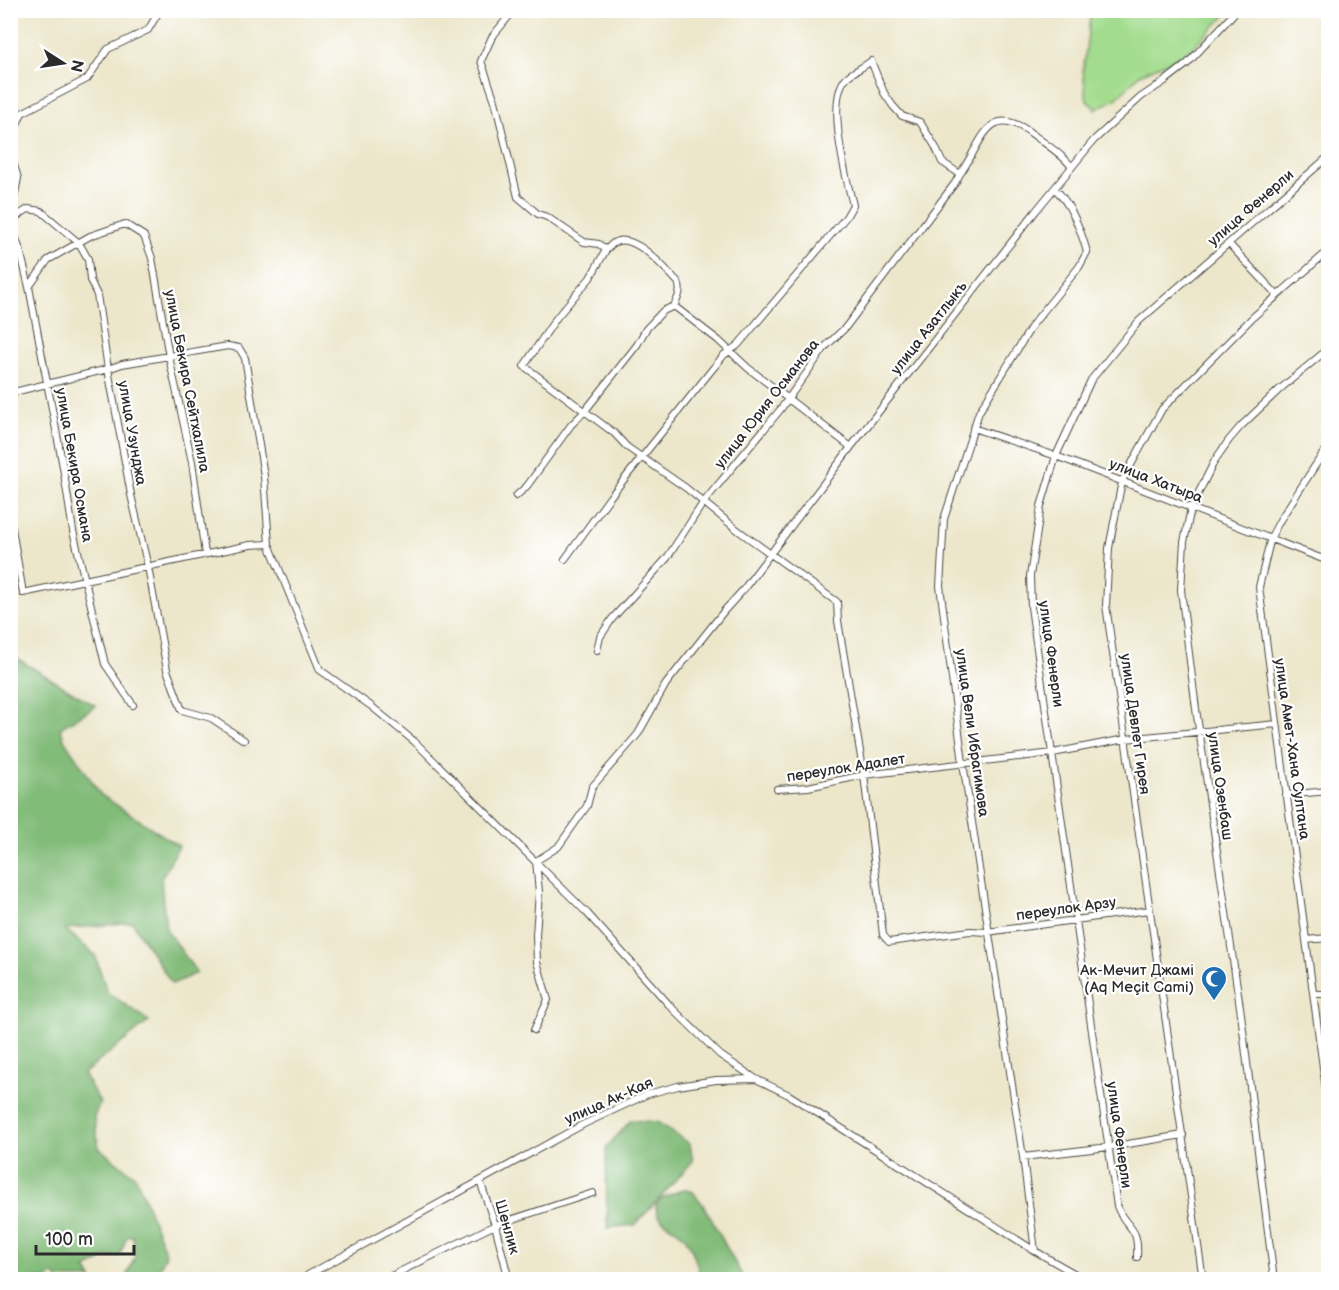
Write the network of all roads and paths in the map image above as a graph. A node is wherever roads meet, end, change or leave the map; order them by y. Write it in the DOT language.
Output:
graph roads {
  1 [pos="16,10"];
  2 [pos="160,10"];
  3 [pos="514,10"];
  4 [pos="1237,10"];
  5 [pos="10,13"];
  6 [pos="10,119"];
  7 [pos="14,130"];
  8 [pos="10,144"];
  9 [pos="10,153"];
  10 [pos="1329,157"];
  11 [pos="1071,166"];
  12 [pos="960,174"];
  13 [pos="1055,189"];
  14 [pos="10,220"];
  15 [pos="79,243"];
  16 [pos="1229,244"];
  17 [pos="606,250"];
  18 [pos="1329,251"];
  19 [pos="29,287"];
  20 [pos="1277,295"];
  21 [pos="674,306"];
  22 [pos="1329,349"];
  23 [pos="730,352"];
  24 [pos="169,357"];
  25 [pos="108,369"];
  26 [pos="47,383"];
  27 [pos="10,393"];
  28 [pos="788,398"];
  29 [pos="585,411"];
  30 [pos="973,428"];
  31 [pos="851,447"];
  32 [pos="1329,449"];
  33 [pos="1056,456"];
  34 [pos="642,458"];
  35 [pos="1122,481"];
  36 [pos="516,496"];
  37 [pos="703,503"];
  38 [pos="1191,508"];
  39 [pos="10,517"];
  40 [pos="1271,537"];
  41 [pos="269,544"];
  42 [pos="206,554"];
  43 [pos="770,554"];
  44 [pos="565,559"];
  45 [pos="1329,561"];
  46 [pos="148,567"];
  47 [pos="86,580"];
  48 [pos="597,650"];
  49 [pos="134,705"];
  50 [pos="1277,724"];
  51 [pos="1199,731"];
  52 [pos="1125,739"];
  53 [pos="244,740"];
  54 [pos="1053,753"];
  55 [pos="963,763"];
  56 [pos="864,775"];
  57 [pos="777,789"];
  58 [pos="1329,791"];
  59 [pos="1286,795"];
  60 [pos="536,861"];
  61 [pos="1149,910"];
  62 [pos="1074,919"];
  63 [pos="987,932"];
  64 [pos="1329,938"];
  65 [pos="1306,940"];
  66 [pos="1314,994"];
  67 [pos="1329,994"];
  68 [pos="534,1030"];
  69 [pos="1325,1056"];
  70 [pos="756,1079"];
  71 [pos="1329,1105"];
  72 [pos="1183,1135"];
  73 [pos="1110,1148"];
  74 [pos="1023,1157"];
  75 [pos="480,1181"];
  76 [pos="593,1193"];
  77 [pos="495,1225"];
  78 [pos="1035,1251"];
  79 [pos="1137,1257"];
  80 [pos="303,1280"];
  81 [pos="383,1280"];
  82 [pos="509,1280"];
  83 [pos="1086,1280"];
  84 [pos="1203,1280"];
  85 [pos="1274,1280"];
  1 -- 5 [label="street"];
  2 -- 7 [label="street"];
  3 -- 17 [label="street"];
  4 -- 11 [label="street, улица Азатлыкъ"];
  6 -- 7 [label="street"];
  7 -- 8 [label="street"];
  9 -- 14 [label="street"];
  10 -- 16 [label="street, улица Фенерли"];
  11 -- 12 [label="street, улица Юрия Османова"];
  11 -- 13 [label="street, улица Азатлыкъ"];
  12 -- 23 [label="street"];
  12 -- 28 [label="street, улица Юрия Османова"];
  13 -- 30 [label="street, улица Вели Ибрагимова"];
  13 -- 31 [label="street, улица Азатлыкъ"];
  14 -- 15 [label="street, улица Узунджа"];
  14 -- 19 [label="street, улица Бекира Османа"];
  15 -- 19 [label="street"];
  15 -- 24 [label="street, улица Бекира Сейтхалила"];
  15 -- 25 [label="street, улица Узунджа"];
  16 -- 20 [label="street"];
  16 -- 33 [label="street, улица Фенерли"];
  17 -- 21 [label="street"];
  17 -- 29 [label="street"];
  18 -- 20 [label="street, улица Девлет Гирея"];
  19 -- 26 [label="street, улица Бекира Османа"];
  20 -- 35 [label="street, улица Девлет Гирея"];
  21 -- 23 [label="street"];
  21 -- 29 [label="street"];
  22 -- 38 [label="street, улица Озенбаш"];
  23 -- 28 [label="street"];
  23 -- 34 [label="street"];
  24 -- 25 [label="street"];
  24 -- 41 [label="street"];
  24 -- 42 [label="street, улица Бекира Сейтхалила"];
  25 -- 26 [label="street"];
  25 -- 46 [label="street, улица Узунджа"];
  26 -- 27 [label="street"];
  26 -- 47 [label="street, улица Бекира Османа"];
  28 -- 31 [label="street"];
  28 -- 37 [label="street, улица Юрия Османова"];
  29 -- 34 [label="street"];
  29 -- 36 [label="street"];
  30 -- 33 [label="street, улица Хатыра"];
  30 -- 55 [label="street, улица Вели Ибрагимова"];
  31 -- 43 [label="street, улица Азатлыкъ"];
  32 -- 40 [label="street, улица Амет-Хана Султана"];
  33 -- 35 [label="street, улица Хатыра"];
  33 -- 54 [label="street, улица Фенерли"];
  34 -- 37 [label="street"];
  34 -- 44 [label="street"];
  35 -- 38 [label="street, улица Хатыра"];
  35 -- 52 [label="street, улица Девлет Гирея"];
  37 -- 43 [label="street"];
  37 -- 48 [label="street, улица Юрия Османова"];
  38 -- 40 [label="street, улица Хатыра"];
  38 -- 51 [label="street, улица Озенбаш"];
  39 -- 47 [label="street"];
  40 -- 45 [label="street, улица Хатыра"];
  40 -- 50 [label="street, улица Амет-Хана Султана"];
  41 -- 42 [label="street"];
  41 -- 60 [label="street"];
  42 -- 46 [label="street"];
  43 -- 56 [label="street"];
  43 -- 60 [label="street, улица Азатлыкъ"];
  46 -- 47 [label="street"];
  46 -- 53 [label="street, улица Узунджа"];
  47 -- 49 [label="street, улица Бекира Османа"];
  50 -- 51 [label="street, переулок Адалет"];
  50 -- 59 [label="street, улица Амет-Хана Султана"];
  51 -- 52 [label="street, переулок Адалет"];
  51 -- 85 [label="street, улица Озенбаш"];
  52 -- 54 [label="street, переулок Адалет"];
  52 -- 61 [label="street, улица Девлет Гирея"];
  54 -- 55 [label="street, переулок Адалет"];
  54 -- 62 [label="street, улица Фенерли"];
  55 -- 56 [label="street, переулок Адалет"];
  55 -- 63 [label="street, улица Вели Ибрагимова"];
  56 -- 57 [label="street, переулок Адалет"];
  56 -- 63 [label="street, переулок Арзу"];
  58 -- 59 [label="street"];
  59 -- 65 [label="street, улица Амет-Хана Султана"];
  60 -- 68 [label="street"];
  60 -- 70 [label="street"];
  61 -- 62 [label="street, переулок Арзу"];
  61 -- 72 [label="street, улица Девлет Гирея"];
  62 -- 63 [label="street, переулок Арзу"];
  62 -- 73 [label="street, улица Фенерли"];
  63 -- 74 [label="street, улица Вели Ибрагимова"];
  64 -- 65 [label="street"];
  65 -- 66 [label="street, улица Амет-Хана Султана"];
  66 -- 67 [label="street"];
  66 -- 69 [label="street, улица Амет-Хана Султана"];
  69 -- 71 [label="street, улица Амет-Хана Султана"];
  70 -- 75 [label="street, улица Ак-Кая"];
  70 -- 78 [label="street, улица Ак-Кая"];
  72 -- 73 [label="street"];
  72 -- 84 [label="street, улица Девлет Гирея"];
  73 -- 74 [label="street"];
  73 -- 79 [label="street, улица Фенерли"];
  74 -- 78 [label="street, улица Вели Ибрагимова"];
  75 -- 77 [label="street, Шенлик"];
  75 -- 80 [label="street, улица Ак-Кая"];
  76 -- 77 [label="street"];
  77 -- 81 [label="street"];
  77 -- 82 [label="street, Шенлик"];
  78 -- 83 [label="street, улица Ак-Кая"];
}
